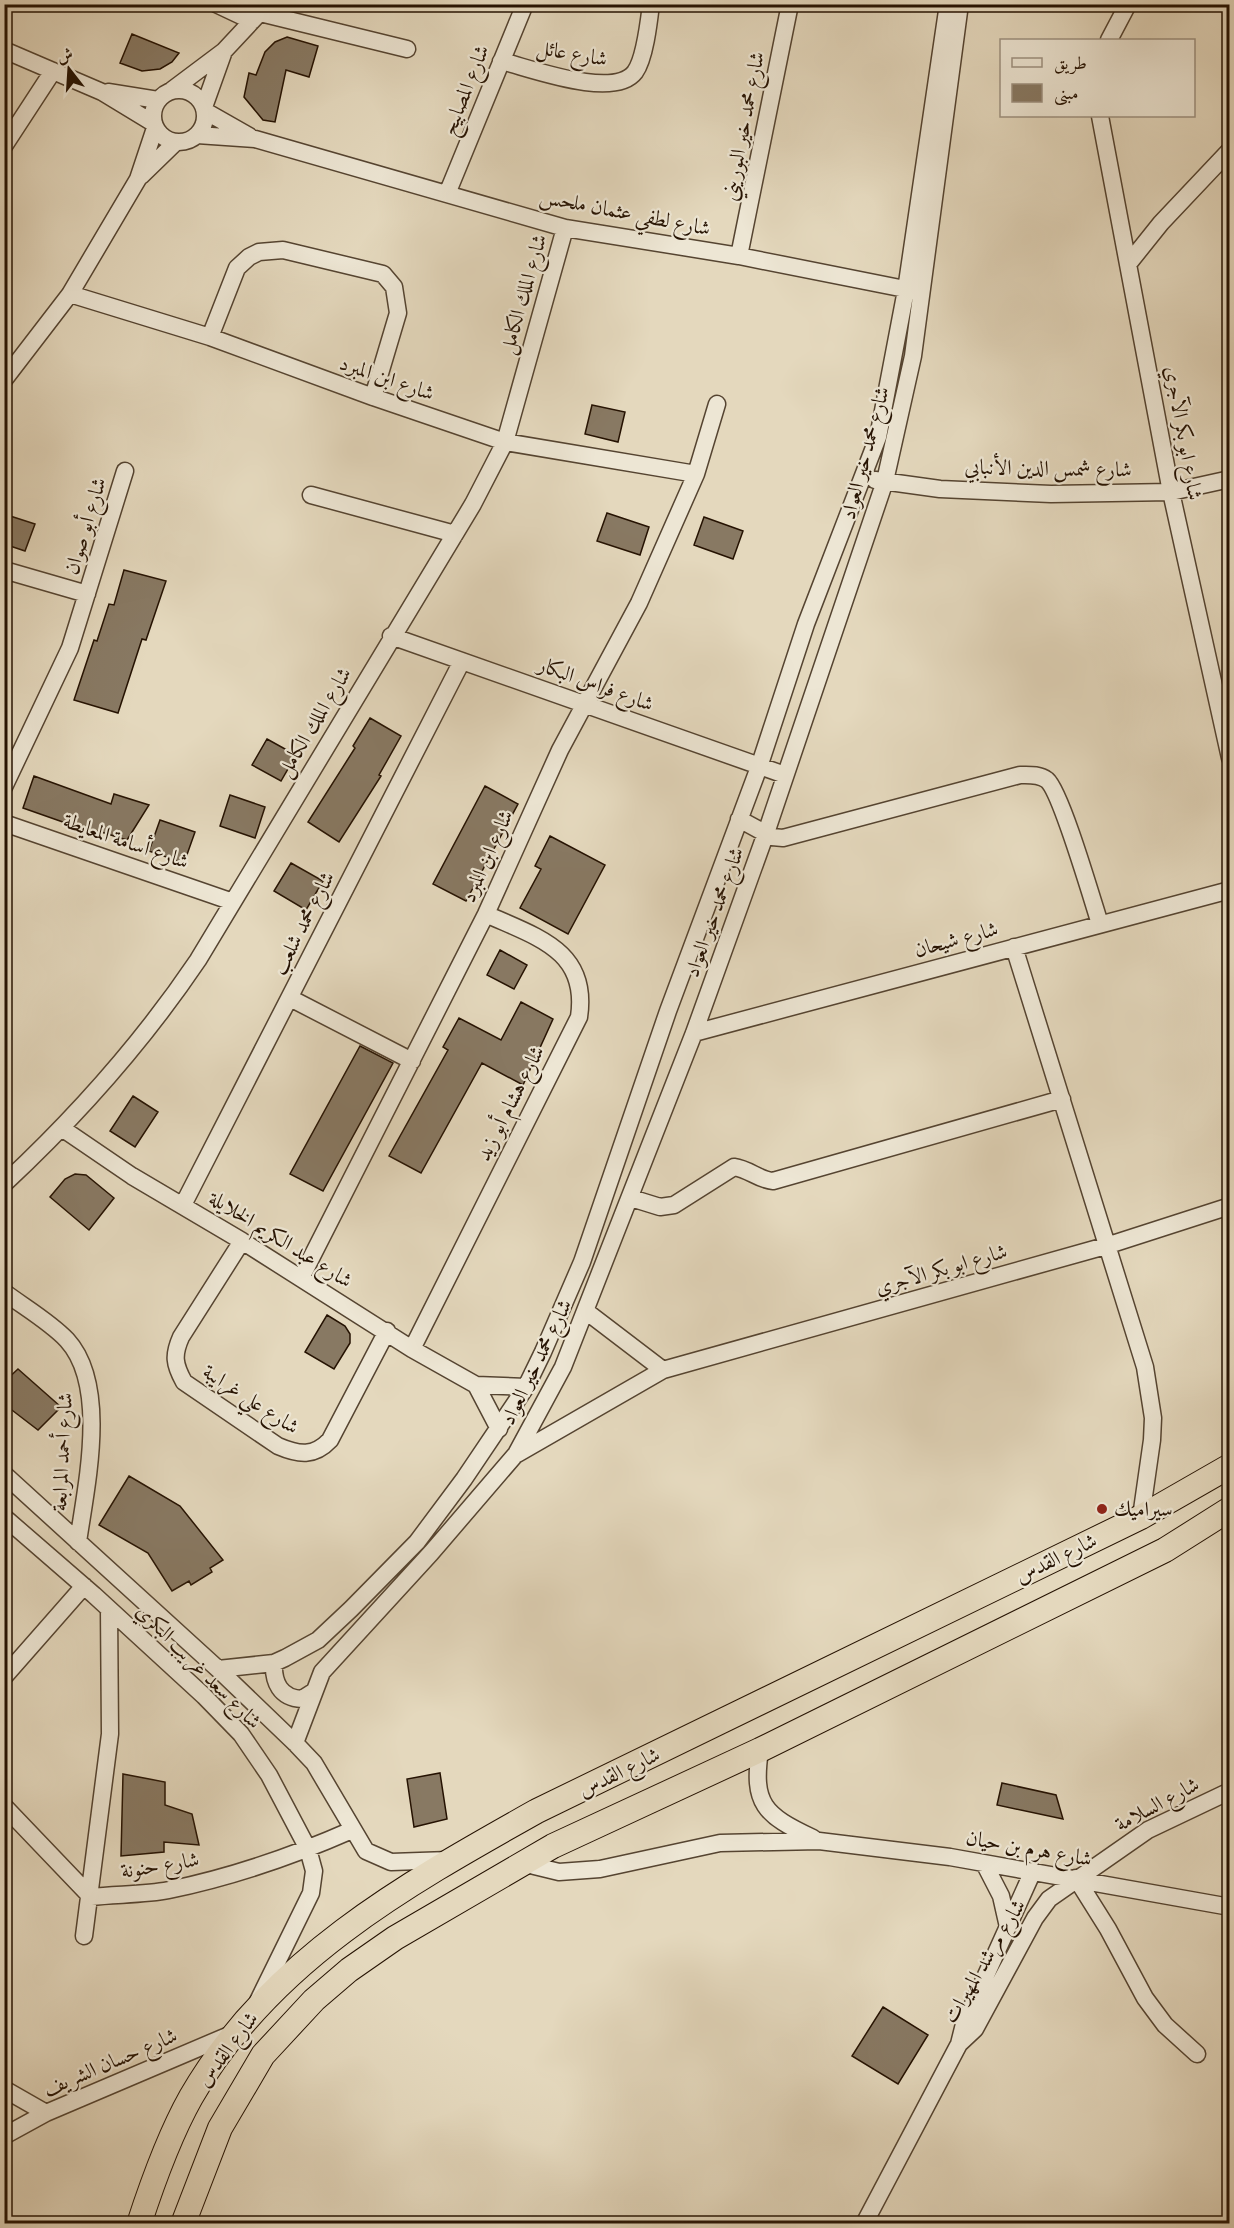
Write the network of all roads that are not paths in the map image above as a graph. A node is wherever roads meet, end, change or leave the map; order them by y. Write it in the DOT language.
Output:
graph roads {
  1 [pos="216,4"];
  2 [pos="525,4"];
  3 [pos="651,4"];
  4 [pos="790,4"];
  5 [pos="948,4"];
  6 [pos="960,4"];
  7 [pos="1128,4"];
  8 [pos="260,13"];
  9 [pos="1109,39"];
  10 [pos="407,49"];
  11 [pos="4,50"];
  12 [pos="224,51"];
  13 [pos="501,61"];
  14 [pos="53,71"];
  15 [pos="102,92"];
  16 [pos="165,95"];
  17 [pos="205,109"];
  18 [pos="1100,117"];
  19 [pos="154,125"];
  20 [pos="197,135"];
  21 [pos="255,139"];
  22 [pos="176,142"];
  23 [pos="4,146"];
  24 [pos="1230,150"];
  25 [pos="138,178"];
  26 [pos="447,194"];
  27 [pos="565,228"];
  28 [pos="739,256"];
  29 [pos="1129,263"];
  30 [pos="914,291"];
  31 [pos="70,294"];
  32 [pos="210,337"];
  33 [pos="4,380"];
  34 [pos="373,397"];
  35 [pos="717,404"];
  36 [pos="505,442"];
  37 [pos="125,471"];
  38 [pos="696,474"];
  39 [pos="865,478"];
  40 [pos="1230,479"];
  41 [pos="885,481"];
  42 [pos="1171,492"];
  43 [pos="311,495"];
  44 [pos="455,534"];
  45 [pos="4,570"];
  46 [pos="87,594"];
  47 [pos="391,636"];
  48 [pos="462,661"];
  49 [pos="1222,680"];
  50 [pos="585,703"];
  51 [pos="1230,758"];
  52 [pos="759,767"];
  53 [pos="784,775"];
  54 [pos="4,787"];
  55 [pos="739,819"];
  56 [pos="4,823"];
  57 [pos="766,833"];
  58 [pos="1230,890"];
  59 [pos="232,902"];
  60 [pos="486,914"];
  61 [pos="1100,924"];
  62 [pos="1014,947"];
  63 [pos="290,998"];
  64 [pos="694,1033"];
  65 [pos="412,1061"];
  66 [pos="1062,1099"];
  67 [pos="63,1130"];
  68 [pos="4,1184"];
  69 [pos="631,1198"];
  70 [pos="183,1205"];
  71 [pos="1230,1206"];
  72 [pos="243,1241"];
  73 [pos="1109,1245"];
  74 [pos="301,1278"];
  75 [pos="4,1292"];
  76 [pos="587,1312"];
  77 [pos="387,1331"];
  78 [pos="412,1349"];
  79 [pos="663,1370"];
  80 [pos="476,1385"];
  81 [pos="526,1387"];
  82 [pos="499,1429"];
  83 [pos="516,1454"];
  84 [pos="1230,1466"];
  85 [pos="4,1474"];
  86 [pos="1230,1509"];
  87 [pos="1141,1516"];
  88 [pos="4,1517"];
  89 [pos="78,1542"];
  90 [pos="84,1586"];
  91 [pos="109,1609"];
  92 [pos="274,1663"];
  93 [pos="218,1669"];
  94 [pos="4,1677"];
  95 [pos="313,1692"];
  96 [pos="295,1743"];
  97 [pos="760,1749"];
  98 [pos="1230,1791"];
  99 [pos="4,1806"];
  100 [pos="352,1830"];
  101 [pos="819,1841"];
  102 [pos="308,1849"];
  103 [pos="450,1860"];
  104 [pos="522,1863"];
  105 [pos="984,1863"];
  106 [pos="1034,1871"];
  107 [pos="1076,1878"];
  108 [pos="91,1897"];
  109 [pos="1230,1907"];
  110 [pos="1008,1927"];
  111 [pos="84,1936"];
  112 [pos="253,2011"];
  113 [pos="235,2033"];
  114 [pos="959,2044"];
  115 [pos="1197,2054"];
  116 [pos="4,2089"];
  117 [pos="46,2113"];
  118 [pos="4,2136"];
  119 [pos="140,2223"];
  120 [pos="183,2223"];
  121 [pos="864,2223"];
  1 -- 8 [label="street"];
  2 -- 13 [label="street, شارع المصابيح"];
  3 -- 13 [label="street, شارع عائل"];
  4 -- 28 [label="street, شارع محمد خير البوريني"];
  5 -- 30 [label="street, شارع محمد خير العواد"];
  6 -- 30 [label="street, شارع محمد خير العواد"];
  7 -- 9 [label="street"];
  8 -- 10 [label="street"];
  8 -- 12 [label="street"];
  11 -- 14 [label="street"];
  12 -- 16 [label="street"];
  12 -- 17 [label="street"];
  13 -- 26 [label="street, شارع المصابيح"];
  14 -- 15 [label="street"];
  14 -- 23 [label="street"];
  15 -- 16 [label="street"];
  15 -- 19 [label="street"];
  16 -- 17 [label="street"];
  16 -- 19 [label="street"];
  17 -- 20 [label="street"];
  17 -- 21 [label="street, شارع لطفي عثمان ملحس"];
  18 -- 29 [label="street, شارع ابو بكر الآجري"];
  19 -- 22 [label="street"];
  19 -- 25 [label="street"];
  20 -- 21 [label="street, شارع لطفي عثمان ملحس"];
  20 -- 22 [label="street"];
  21 -- 26 [label="street, شارع لطفي عثمان ملحس"];
  22 -- 25 [label="street"];
  24 -- 29 [label="street"];
  25 -- 31 [label="street"];
  26 -- 27 [label="street, شارع لطفي عثمان ملحس"];
  27 -- 28 [label="street, شارع لطفي عثمان ملحس"];
  27 -- 36 [label="street, شارع الملك الكامل"];
  28 -- 30 [label="street, شارع لطفي عثمان ملحس"];
  29 -- 42 [label="street, شارع ابو بكر الآجري"];
  30 -- 39 [label="street, شارع محمد خير العواد"];
  30 -- 41 [label="street, شارع محمد خير العواد"];
  31 -- 32 [label="street, شارع ابن المبرد"];
  31 -- 33 [label="street"];
  32 -- 34 [label="street, شارع ابن المبرد"];
  32 -- 34 [label="street"];
  34 -- 36 [label="street, شارع ابن المبرد"];
  35 -- 38 [label="street, شارع ابن المبرد"];
  36 -- 38 [label="street, شارع ابن المبرد"];
  36 -- 44 [label="street, شارع الملك الكامل"];
  37 -- 46 [label="street, شارع أبو صوان"];
  38 -- 50 [label="street, شارع ابن المبرد"];
  39 -- 41 [label="street, شارع شمس الدين الأنبابي"];
  39 -- 52 [label="street, شارع محمد خير العواد"];
  40 -- 42 [label="street, شارع شمس الدين الأنبابي"];
  41 -- 42 [label="street, شارع شمس الدين الأنبابي"];
  41 -- 53 [label="street, شارع محمد خير العواد"];
  42 -- 49 [label="street, شارع ابو بكر الآجري"];
  43 -- 44 [label="street"];
  44 -- 47 [label="street, شارع الملك الكامل"];
  45 -- 46 [label="street, شارع أبو صوان"];
  46 -- 54 [label="street, شارع أبو صوان"];
  47 -- 48 [label="street, شارع فراس البكار"];
  47 -- 59 [label="street, شارع الملك الكامل"];
  48 -- 50 [label="street, شارع فراس البكار"];
  48 -- 63 [label="street, شارع محمد شلعب"];
  49 -- 51 [label="street, شارع ابو بكر الآجري"];
  50 -- 52 [label="street, شارع فراس البكار"];
  50 -- 60 [label="street, شارع ابن المبرد"];
  52 -- 53 [label="street, شارع فراس البكار"];
  52 -- 55 [label="street, شارع محمد خير العواد"];
  53 -- 57 [label="street, شارع محمد خير العواد"];
  55 -- 57 [label="street"];
  55 -- 81 [label="street, شارع محمد خير العواد"];
  56 -- 59 [label="street, شارع أسامة المعايطة"];
  57 -- 61 [label="street"];
  57 -- 64 [label="street, شارع محمد خير العواد"];
  58 -- 61 [label="street, شارع شيحان"];
  59 -- 67 [label="street, شارع الملك الكامل"];
  60 -- 65 [label="street, شارع ابن المبرد"];
  60 -- 78 [label="street, شارع هشام أبو زيد"];
  61 -- 62 [label="street, شارع شيحان"];
  62 -- 64 [label="street, شارع شيحان"];
  62 -- 66 [label="street"];
  63 -- 65 [label="street"];
  63 -- 70 [label="street, شارع محمد شلعب"];
  64 -- 69 [label="street, شارع محمد خير العواد"];
  65 -- 74 [label="street, شارع ابن المبرد"];
  66 -- 69 [label="street"];
  66 -- 73 [label="street"];
  67 -- 68 [label="street, شارع الملك الكامل"];
  67 -- 70 [label="street, شارع عبد الكريم الخلايلة"];
  69 -- 76 [label="street, شارع محمد خير العواد"];
  70 -- 72 [label="street, شارع عبد الكريم الخلايلة"];
  71 -- 73 [label="street, شارع ابو بكر الآجري"];
  72 -- 74 [label="street, شارع عبد الكريم الخلايلة"];
  72 -- 77 [label="street, شارع علي غرايبة"];
  73 -- 79 [label="street, شارع ابو بكر الآجري"];
  73 -- 87 [label="street"];
  74 -- 77 [label="street, شارع عبد الكريم الخلايلة"];
  75 -- 89 [label="street, شارع أحمد المرابعة"];
  76 -- 79 [label="street"];
  76 -- 83 [label="street, شارع محمد خير العواد"];
  77 -- 78 [label="street, شارع عبد الكريم الخلايلة"];
  78 -- 80 [label="street, شارع عبد الكريم الخلايلة"];
  79 -- 83 [label="street, شارع ابو بكر الآجري"];
  80 -- 81 [label="street, شارع عبد الكريم الخلايلة"];
  80 -- 82 [label="street"];
  81 -- 82 [label="street, شارع محمد خير العواد"];
  82 -- 92 [label="street, شارع محمد خير العواد"];
  83 -- 95 [label="street, شارع محمد خير العواد"];
  84 -- 87 [label="highway, شارع القدس"];
  85 -- 89 [label="street, شارع سعد غريب البكري"];
  86 -- 97 [label="highway, شارع القدس"];
  87 -- 103 [label="highway, شارع القدس"];
  88 -- 90 [label="street, شارع سعد غريب البكري"];
  89 -- 93 [label="street, شارع سعد غريب البكري"];
  90 -- 91 [label="street, شارع سعد غريب البكري"];
  90 -- 94 [label="street"];
  91 -- 102 [label="street, شارع سعد غريب البكري"];
  91 -- 108 [label="street"];
  92 -- 93 [label="street, شارع محمد خير العواد"];
  92 -- 95 [label="street"];
  93 -- 96 [label="street, شارع سعد غريب البكري"];
  95 -- 96 [label="street, شارع محمد خير العواد"];
  96 -- 100 [label="street, شارع سعد غريب البكري"];
  97 -- 101 [label="street, شارع هرم بن حيان"];
  97 -- 104 [label="highway, شارع القدس"];
  98 -- 107 [label="street, شارع السلامة"];
  99 -- 108 [label="street"];
  100 -- 102 [label="street, شارع حنونة"];
  100 -- 103 [label="street, شارع سعد غريب البكري"];
  101 -- 104 [label="street, شارع هرم بن حيان"];
  101 -- 105 [label="street, شارع هرم بن حيان"];
  102 -- 108 [label="street, شارع حنونة"];
  102 -- 112 [label="street, شارع سعد غريب البكري"];
  103 -- 112 [label="highway, شارع القدس"];
  104 -- 120 [label="highway, شارع القدس"];
  105 -- 106 [label="street, شارع هرم بن حيان"];
  105 -- 110 [label="street"];
  106 -- 107 [label="street, شارع هرم بن حيان"];
  106 -- 110 [label="street, شارع مرشد المهيرات"];
  107 -- 109 [label="street, شارع هرم بن حيان"];
  107 -- 114 [label="street, شارع مرشد المهيرات"];
  107 -- 115 [label="street"];
  108 -- 111 [label="street"];
  110 -- 114 [label="street, شارع مرشد المهيرات"];
  112 -- 113 [label="highway, شارع القدس"];
  113 -- 117 [label="street, شارع حسان الشريف"];
  113 -- 119 [label="highway, شارع القدس"];
  114 -- 121 [label="street, شارع مرشد المهيرات"];
  116 -- 117 [label="street"];
  117 -- 118 [label="street, شارع حسان الشريف"];
}
